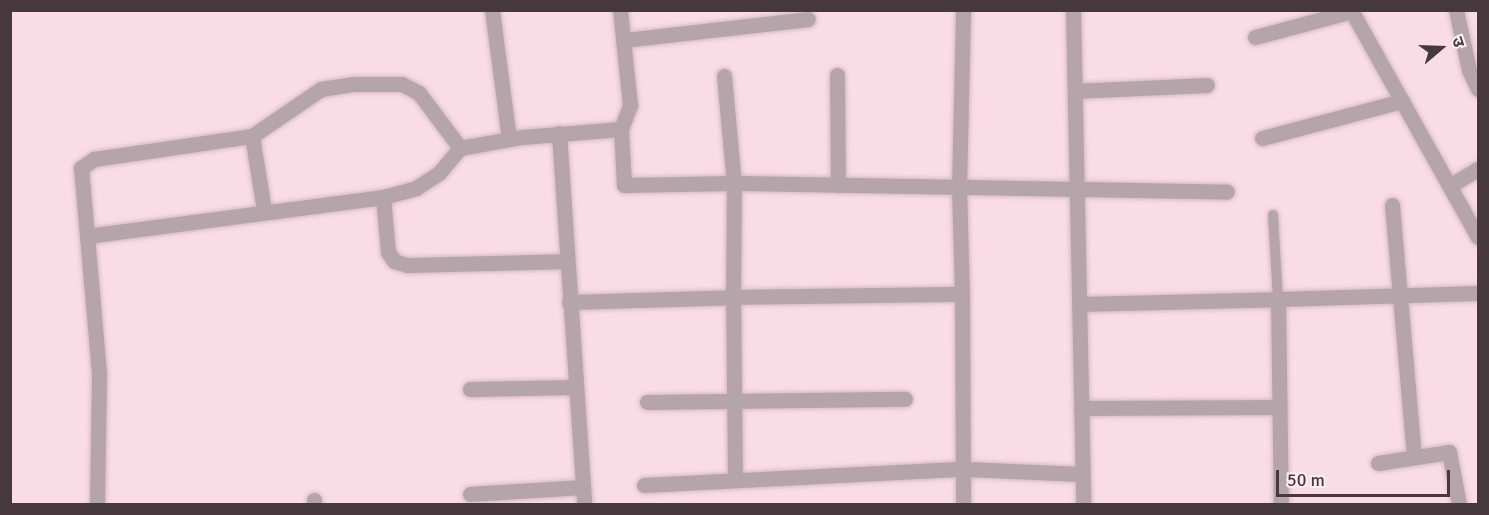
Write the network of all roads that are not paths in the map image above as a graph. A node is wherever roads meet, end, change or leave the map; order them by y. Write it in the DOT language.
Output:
graph roads {
  1 [pos="492,10"];
  2 [pos="620,10"];
  3 [pos="963,10"];
  4 [pos="1074,10"];
  5 [pos="1456,10"];
  6 [pos="1352,11"];
  7 [pos="808,19"];
  8 [pos="1255,38"];
  9 [pos="624,40"];
  10 [pos="837,75"];
  11 [pos="724,76"];
  12 [pos="1207,85"];
  13 [pos="1479,89"];
  14 [pos="1075,91"];
  15 [pos="1402,101"];
  16 [pos="621,129"];
  17 [pos="559,133"];
  18 [pos="252,136"];
  19 [pos="1262,138"];
  20 [pos="509,139"];
  21 [pos="460,148"];
  22 [pos="1479,169"];
  23 [pos="734,183"];
  24 [pos="1450,185"];
  25 [pos="838,186"];
  26 [pos="959,189"];
  27 [pos="1077,191"];
  28 [pos="1227,192"];
  29 [pos="382,197"];
  30 [pos="1392,205"];
  31 [pos="264,210"];
  32 [pos="1273,214"];
  33 [pos="87,236"];
  34 [pos="1479,237"];
  35 [pos="566,261"];
  36 [pos="1479,293"];
  37 [pos="962,294"];
  38 [pos="1401,295"];
  39 [pos="733,297"];
  40 [pos="1278,299"];
  41 [pos="569,302"];
  42 [pos="1079,304"];
  43 [pos="576,387"];
  44 [pos="470,389"];
  45 [pos="905,399"];
  46 [pos="647,402"];
  47 [pos="734,402"];
  48 [pos="1278,407"];
  49 [pos="1081,408"];
  50 [pos="1414,458"];
  51 [pos="1378,463"];
  52 [pos="963,469"];
  53 [pos="1082,474"];
  54 [pos="735,479"];
  55 [pos="644,485"];
  56 [pos="583,487"];
  57 [pos="470,494"];
  58 [pos="97,504"];
  59 [pos="584,504"];
  60 [pos="963,504"];
  61 [pos="1083,504"];
  62 [pos="1281,504"];
  63 [pos="1459,504"];
  1 -- 20 [label="street"];
  2 -- 9 [label="street"];
  3 -- 26 [label="street"];
  4 -- 14 [label="street"];
  5 -- 13 [label="street"];
  6 -- 8 [label="street"];
  6 -- 15 [label="street"];
  7 -- 9 [label="street"];
  9 -- 16 [label="street"];
  10 -- 25 [label="street"];
  11 -- 23 [label="street"];
  12 -- 14 [label="street"];
  14 -- 27 [label="street"];
  15 -- 19 [label="street"];
  15 -- 24 [label="street"];
  16 -- 17 [label="street"];
  16 -- 23 [label="street"];
  17 -- 20 [label="street"];
  17 -- 35 [label="street"];
  18 -- 21 [label="street"];
  18 -- 31 [label="street"];
  18 -- 33 [label="street"];
  20 -- 21 [label="street"];
  21 -- 29 [label="street"];
  22 -- 24 [label="street"];
  23 -- 25 [label="street"];
  23 -- 39 [label="street"];
  24 -- 34 [label="street"];
  25 -- 26 [label="street"];
  26 -- 27 [label="street"];
  26 -- 37 [label="street"];
  27 -- 28 [label="street"];
  27 -- 42 [label="street"];
  29 -- 31 [label="street"];
  29 -- 35 [label="street"];
  30 -- 38 [label="street"];
  31 -- 33 [label="street"];
  32 -- 40 [label="lane"];
  33 -- 58 [label="street"];
  35 -- 41 [label="street"];
  36 -- 38 [label="street"];
  37 -- 39 [label="street"];
  37 -- 52 [label="street"];
  38 -- 40 [label="street"];
  38 -- 50 [label="street"];
  39 -- 41 [label="street"];
  39 -- 47 [label="street"];
  40 -- 42 [label="street"];
  40 -- 48 [label="street"];
  41 -- 43 [label="street"];
  42 -- 49 [label="street"];
  43 -- 44 [label="street"];
  43 -- 56 [label="street"];
  45 -- 47 [label="street"];
  46 -- 47 [label="street"];
  47 -- 54 [label="street"];
  48 -- 49 [label="street"];
  48 -- 62 [label="street"];
  49 -- 53 [label="street"];
  50 -- 51 [label="street"];
  50 -- 63 [label="street"];
  52 -- 53 [label="street"];
  52 -- 54 [label="street"];
  52 -- 60 [label="street"];
  53 -- 61 [label="street"];
  54 -- 55 [label="street"];
  56 -- 57 [label="street"];
  56 -- 59 [label="street"];
}
